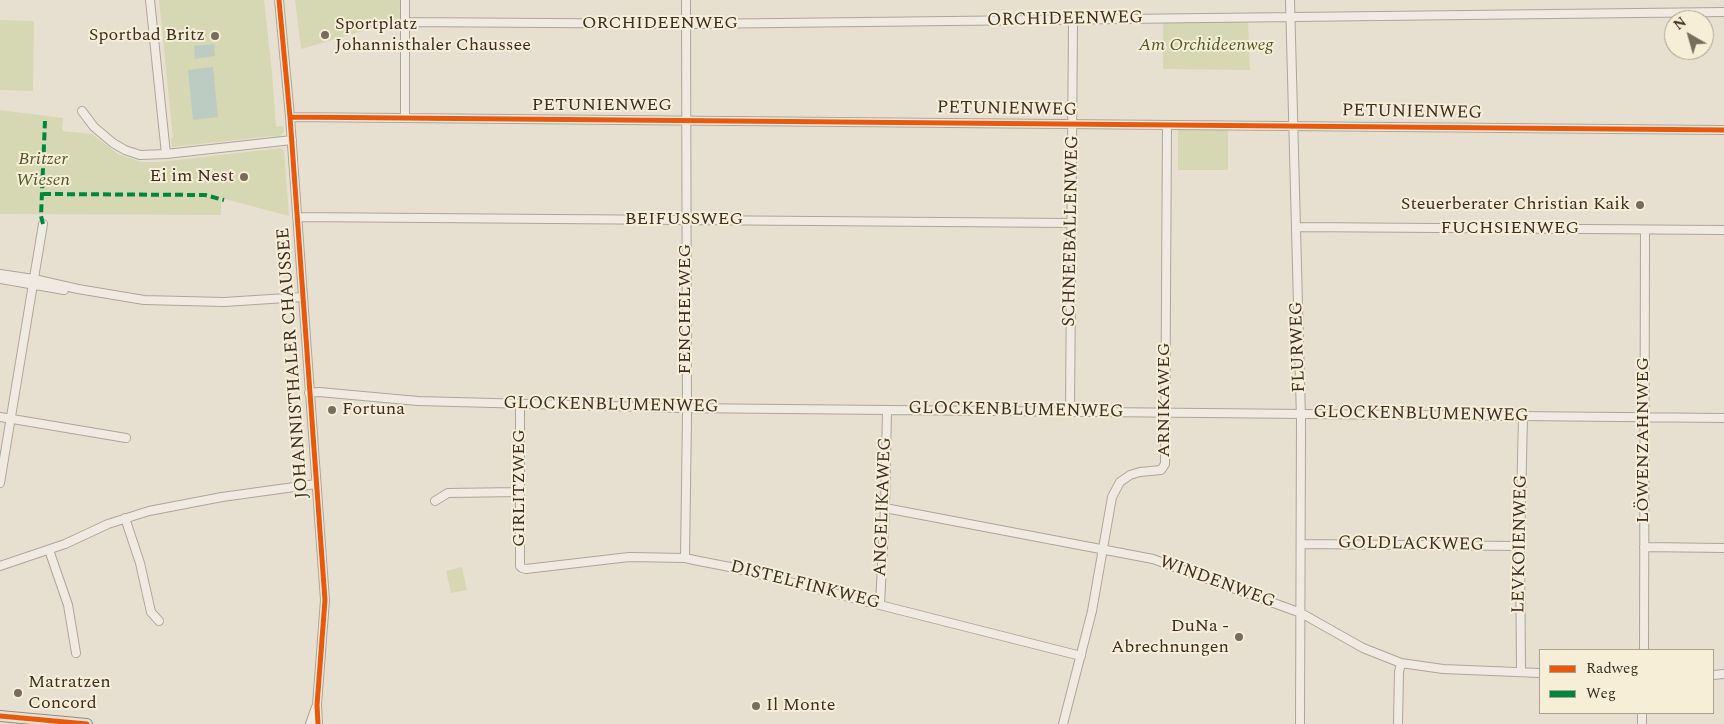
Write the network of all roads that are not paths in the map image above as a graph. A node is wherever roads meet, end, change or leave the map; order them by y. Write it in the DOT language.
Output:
graph roads {
  1 [pos="150,0"];
  2 [pos="279,0"];
  3 [pos="406,0"];
  4 [pos="686,0"];
  5 [pos="1290,0"];
  6 [pos="1724,12"];
  7 [pos="1290,17"];
  8 [pos="1073,20"];
  9 [pos="405,22"];
  10 [pos="686,24"];
  11 [pos="82,111"];
  12 [pos="290,117"];
  13 [pos="405,118"];
  14 [pos="686,120"];
  15 [pos="1073,124"];
  16 [pos="1167,125"];
  17 [pos="1293,126"];
  18 [pos="1724,130"];
  19 [pos="292,140"];
  20 [pos="166,154"];
  21 [pos="297,217"];
  22 [pos="686,220"];
  23 [pos="1071,223"];
  24 [pos="43,224"];
  25 [pos="1296,227"];
  26 [pos="1645,230"];
  27 [pos="1724,230"];
  28 [pos="0,274"];
  29 [pos="0,279"];
  30 [pos="34,282"];
  31 [pos="302,297"];
  32 [pos="309,392"];
  33 [pos="520,405"];
  34 [pos="686,408"];
  35 [pos="887,410"];
  36 [pos="1070,412"];
  37 [pos="1165,412"];
  38 [pos="1300,414"];
  39 [pos="0,417"];
  40 [pos="1523,417"];
  41 [pos="1644,417"];
  42 [pos="1724,418"];
  43 [pos="11,419"];
  44 [pos="126,438"];
  45 [pos="0,483"];
  46 [pos="316,484"];
  47 [pos="519,492"];
  48 [pos="435,500"];
  49 [pos="885,508"];
  50 [pos="126,518"];
  51 [pos="1301,544"];
  52 [pos="1520,546"];
  53 [pos="1644,547"];
  54 [pos="1724,548"];
  55 [pos="49,550"];
  56 [pos="1103,550"];
  57 [pos="685,558"];
  58 [pos="0,566"];
  59 [pos="524,568"];
  60 [pos="880,604"];
  61 [pos="1301,614"];
  62 [pos="159,621"];
  63 [pos="1644,649"];
  64 [pos="76,653"];
  65 [pos="1081,656"];
  66 [pos="1401,663"];
  67 [pos="1521,672"];
  68 [pos="1539,672"];
  69 [pos="317,705"];
  70 [pos="0,716"];
  71 [pos="27,721"];
  72 [pos="87,724"];
  73 [pos="310,724"];
  74 [pos="318,724"];
  75 [pos="1063,724"];
  76 [pos="1300,724"];
  77 [pos="1398,724"];
  1 -- 20 [label="street"];
  2 -- 12 [label="street, JOHANNISTHALER CHAUSSEE"];
  3 -- 9 [label="street"];
  4 -- 10 [label="street, FENCHELWEG"];
  5 -- 7 [label="street, FLURWEG"];
  6 -- 7 [label="street, ORCHIDEENWEG"];
  7 -- 8 [label="street, ORCHIDEENWEG"];
  7 -- 17 [label="street, FLURWEG"];
  8 -- 10 [label="street, ORCHIDEENWEG"];
  8 -- 15 [label="street, SCHNEEBALLENWEG"];
  9 -- 10 [label="street, ORCHIDEENWEG"];
  9 -- 13 [label="street"];
  10 -- 14 [label="street, FENCHELWEG"];
  11 -- 20 [label="street"];
  12 -- 13 [label="street, PETUNIENWEG"];
  12 -- 19 [label="street, JOHANNISTHALER CHAUSSEE"];
  13 -- 14 [label="street, PETUNIENWEG"];
  14 -- 15 [label="street, PETUNIENWEG"];
  14 -- 22 [label="street, FENCHELWEG"];
  15 -- 16 [label="street, PETUNIENWEG"];
  15 -- 23 [label="street, SCHNEEBALLENWEG"];
  16 -- 17 [label="street, PETUNIENWEG"];
  16 -- 37 [label="street, ARNIKAWEG"];
  17 -- 18 [label="street, PETUNIENWEG"];
  17 -- 25 [label="street, FLURWEG"];
  19 -- 20 [label="street"];
  19 -- 21 [label="street, JOHANNISTHALER CHAUSSEE"];
  21 -- 22 [label="street, BEIFUSSWEG"];
  21 -- 31 [label="street, JOHANNISTHALER CHAUSSEE"];
  22 -- 23 [label="street, BEIFUSSWEG"];
  22 -- 34 [label="street, FENCHELWEG"];
  23 -- 36 [label="street, SCHNEEBALLENWEG"];
  24 -- 30 [label="street"];
  25 -- 26 [label="street, FUCHSIENWEG"];
  25 -- 38 [label="street, FLURWEG"];
  26 -- 27 [label="street, FUCHSIENWEG"];
  26 -- 41 [label="street, LÖWENZAHNWEG"];
  28 -- 30 [label="street"];
  29 -- 30 [label="street"];
  30 -- 31 [label="street"];
  30 -- 43 [label="street"];
  31 -- 32 [label="street, JOHANNISTHALER CHAUSSEE"];
  32 -- 33 [label="street, GLOCKENBLUMENWEG"];
  32 -- 46 [label="street, JOHANNISTHALER CHAUSSEE"];
  33 -- 34 [label="street, GLOCKENBLUMENWEG"];
  33 -- 47 [label="street, GIRLITZWEG"];
  34 -- 35 [label="street, GLOCKENBLUMENWEG"];
  34 -- 57 [label="street, FENCHELWEG"];
  35 -- 36 [label="street, GLOCKENBLUMENWEG"];
  35 -- 49 [label="street, ANGELIKAWEG"];
  36 -- 37 [label="street, GLOCKENBLUMENWEG"];
  37 -- 38 [label="street, GLOCKENBLUMENWEG"];
  37 -- 56 [label="street, ARNIKAWEG"];
  38 -- 40 [label="street, GLOCKENBLUMENWEG"];
  38 -- 51 [label="street, FLURWEG"];
  39 -- 43 [label="street"];
  40 -- 41 [label="street, GLOCKENBLUMENWEG"];
  40 -- 52 [label="street, LEVKOIENWEG"];
  41 -- 42 [label="street, GLOCKENBLUMENWEG"];
  41 -- 53 [label="street, LÖWENZAHNWEG"];
  43 -- 44 [label="street"];
  43 -- 45 [label="street"];
  46 -- 50 [label="street"];
  46 -- 69 [label="street, JOHANNISTHALER CHAUSSEE"];
  47 -- 48 [label="street"];
  47 -- 59 [label="street, GIRLITZWEG"];
  49 -- 56 [label="street, WINDENWEG"];
  49 -- 60 [label="street, ANGELIKAWEG"];
  50 -- 55 [label="street"];
  50 -- 62 [label="street"];
  51 -- 52 [label="street, GOLDLACKWEG"];
  51 -- 61 [label="street, FLURWEG"];
  52 -- 67 [label="street, LEVKOIENWEG"];
  53 -- 54 [label="street"];
  53 -- 63 [label="street, LÖWENZAHNWEG"];
  55 -- 58 [label="street"];
  55 -- 64 [label="street"];
  56 -- 61 [label="street, WINDENWEG"];
  56 -- 65 [label="street, ARNIKAWEG"];
  57 -- 59 [label="street, DISTELFINKWEG"];
  57 -- 60 [label="street, DISTELFINKWEG"];
  60 -- 65 [label="street, DISTELFINKWEG"];
  61 -- 66 [label="street, WINDENWEG"];
  61 -- 76 [label="street, FLURWEG"];
  65 -- 75 [label="street, ARNIKAWEG"];
  66 -- 67 [label="street, WINDENWEG"];
  66 -- 77 [label="street"];
  67 -- 68 [label="street, WINDENWEG"];
  69 -- 73 [label="street, JOHANNISTHALER CHAUSSEE"];
  69 -- 74 [label="street, JOHANNISTHALER CHAUSSEE"];
  70 -- 71 [label="main road"];
  71 -- 72 [label="main road"];
}
